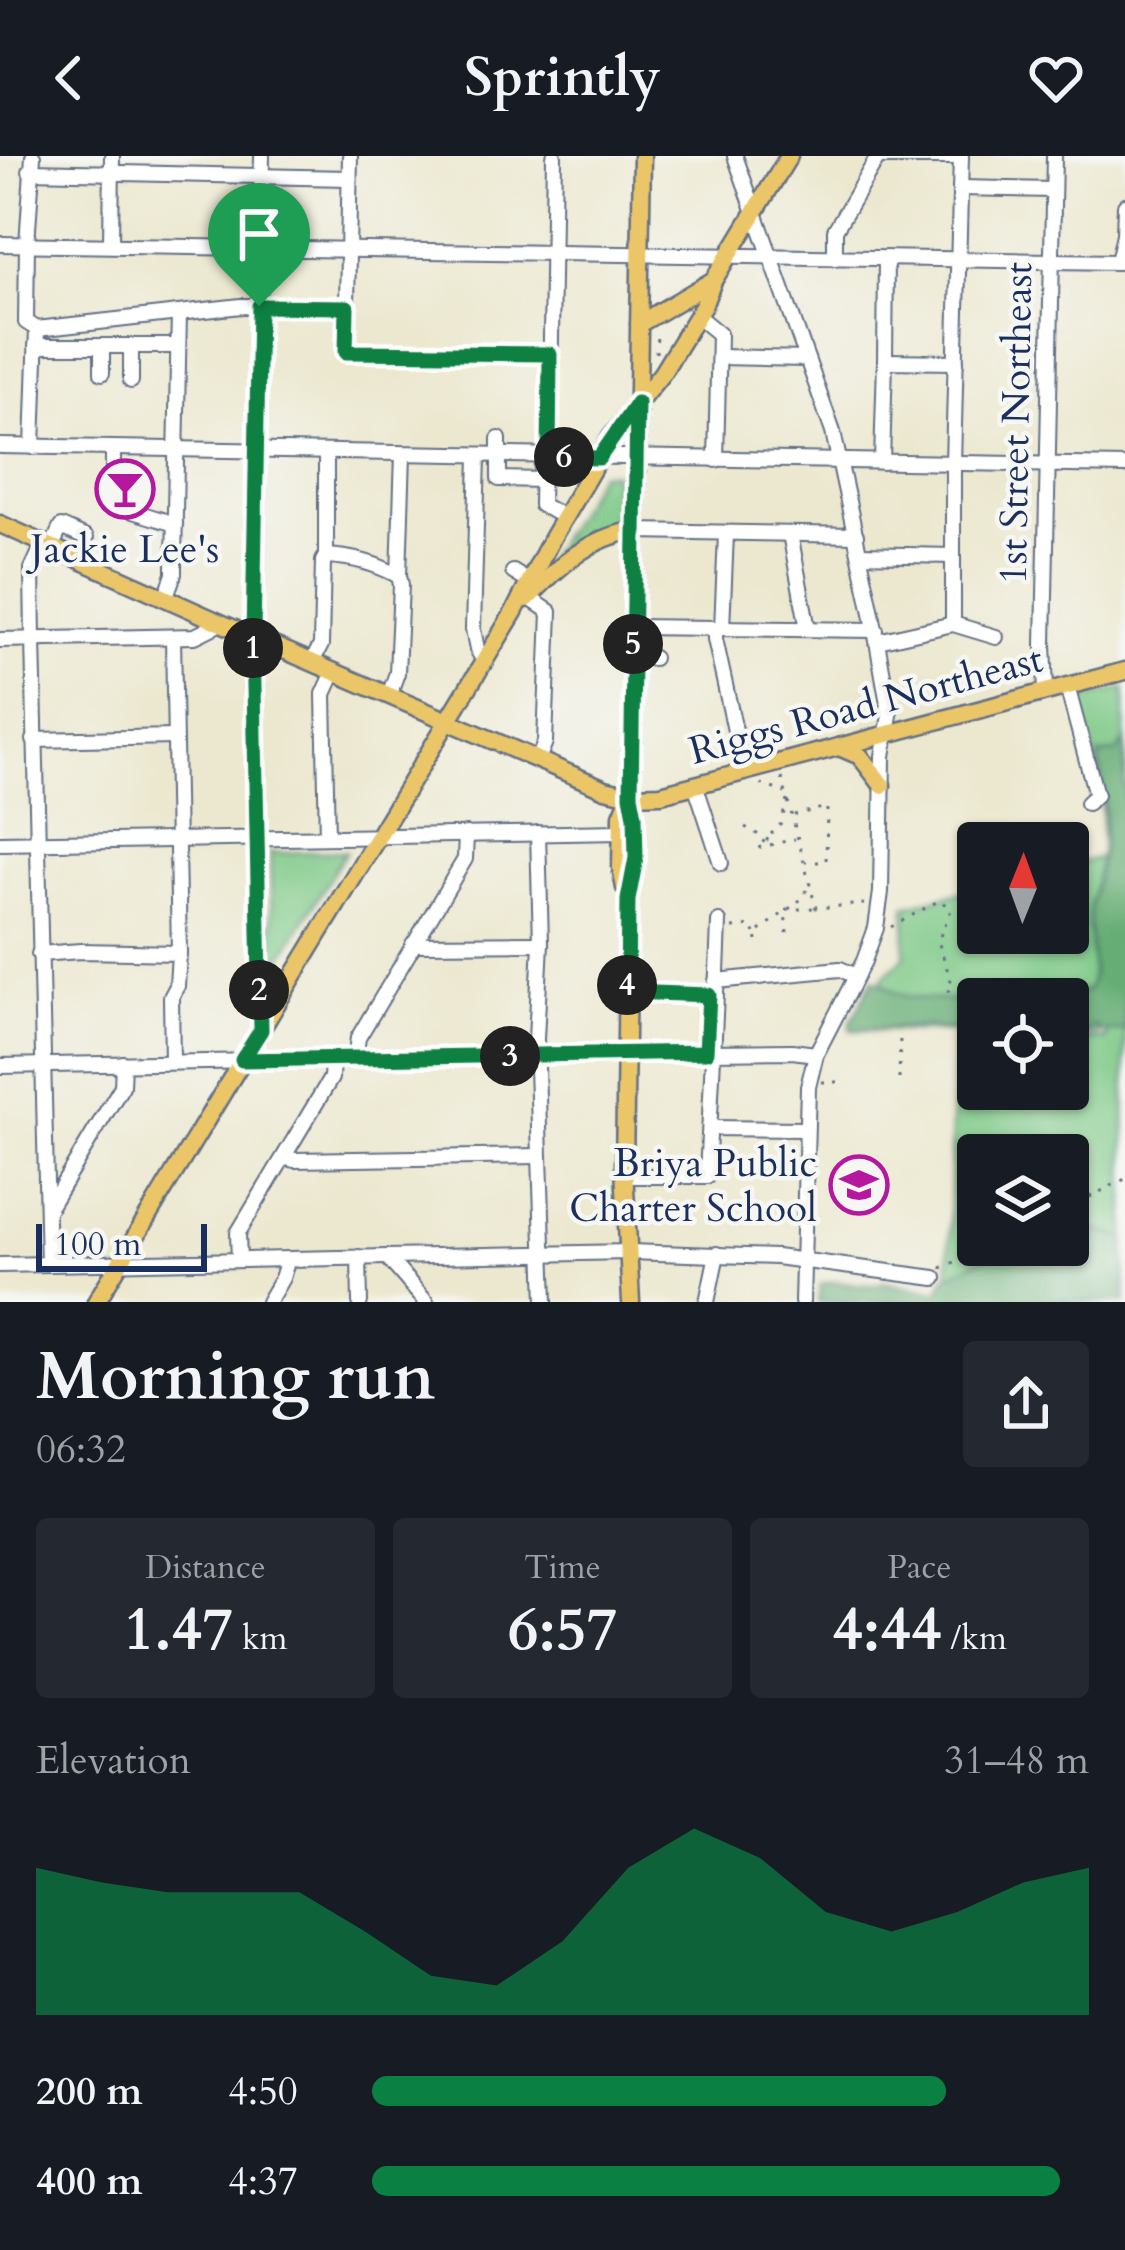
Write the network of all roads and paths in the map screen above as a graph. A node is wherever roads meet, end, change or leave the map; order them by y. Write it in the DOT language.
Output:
graph roads {
  1 [pos="187,156"];
  2 [pos="262,156"];
  3 [pos="350,156"];
  4 [pos="554,156"];
  5 [pos="642,156"];
  6 [pos="735,156"];
  7 [pos="789,156"];
  8 [pos="1054,156"];
  9 [pos="961,157"];
  10 [pos="32,164"];
  11 [pos="112,164"];
  12 [pos="187,174"];
  13 [pos="261,175"];
  14 [pos="349,178"];
  15 [pos="960,188"];
  16 [pos="1053,190"];
  17 [pos="1125,205"];
  18 [pos="755,212"];
  19 [pos="0,244"];
  20 [pos="27,244"];
  21 [pos="111,245"];
  22 [pos="260,248"];
  23 [pos="348,250"];
  24 [pos="552,253"];
  25 [pos="640,255"];
  26 [pos="729,256"];
  27 [pos="771,257"];
  28 [pos="835,258"];
  29 [pos="886,259"];
  30 [pos="959,260"];
  31 [pos="1052,261"];
  32 [pos="713,281"];
  33 [pos="259,306"];
  34 [pos="347,307"];
  35 [pos="179,313"];
  36 [pos="697,316"];
  37 [pos="648,322"];
  38 [pos="37,337"];
  39 [pos="102,346"];
  40 [pos="131,346"];
  41 [pos="178,346"];
  42 [pos="550,354"];
  43 [pos="718,357"];
  44 [pos="807,358"];
  45 [pos="885,361"];
  46 [pos="956,362"];
  47 [pos="656,363"];
  48 [pos="101,373"];
  49 [pos="131,381"];
  50 [pos="637,403"];
  51 [pos="499,439"];
  52 [pos="0,446"];
  53 [pos="33,447"];
  54 [pos="112,448"];
  55 [pos="177,450"];
  56 [pos="257,452"];
  57 [pos="326,453"];
  58 [pos="403,454"];
  59 [pos="478,456"];
  60 [pos="499,456"];
  61 [pos="545,457"];
  62 [pos="599,458"];
  63 [pos="637,458"];
  64 [pos="716,460"];
  65 [pos="840,461"];
  66 [pos="882,463"];
  67 [pos="953,464"];
  68 [pos="1048,465"];
  69 [pos="1125,466"];
  70 [pos="542,480"];
  71 [pos="565,517"];
  72 [pos="0,524"];
  73 [pos="176,524"];
  74 [pos="635,531"];
  75 [pos="726,534"];
  76 [pos="790,534"];
  77 [pos="856,535"];
  78 [pos="86,538"];
  79 [pos="47,546"];
  80 [pos="860,554"];
  81 [pos="326,556"];
  82 [pos="953,556"];
  83 [pos="399,576"];
  84 [pos="524,584"];
  85 [pos="165,598"];
  86 [pos="221,623"];
  87 [pos="953,624"];
  88 [pos="634,627"];
  89 [pos="719,628"];
  90 [pos="808,629"];
  91 [pos="877,636"];
  92 [pos="173,637"];
  93 [pos="253,637"];
  94 [pos="996,637"];
  95 [pos="0,640"];
  96 [pos="32,640"];
  97 [pos="633,657"];
  98 [pos="653,658"];
  99 [pos="484,661"];
  100 [pos="313,662"];
  101 [pos="1122,671"];
  102 [pos="334,672"];
  103 [pos="1067,686"];
  104 [pos="1046,691"];
  105 [pos="389,695"];
  106 [pos="448,720"];
  107 [pos="889,733"];
  108 [pos="174,737"];
  109 [pos="34,740"];
  110 [pos="838,747"];
  111 [pos="538,760"];
  112 [pos="744,772"];
  113 [pos="782,776"];
  114 [pos="760,783"];
  115 [pos="695,784"];
  116 [pos="882,785"];
  117 [pos="631,795"];
  118 [pos="787,796"];
  119 [pos="1097,799"];
  120 [pos="792,816"];
  121 [pos="746,827"];
  122 [pos="622,832"];
  123 [pos="538,833"];
  124 [pos="466,834"];
  125 [pos="378,836"];
  126 [pos="327,837"];
  127 [pos="257,838"];
  128 [pos="766,838"];
  129 [pos="798,838"];
  130 [pos="176,840"];
  131 [pos="36,842"];
  132 [pos="0,843"];
  133 [pos="775,843"];
  134 [pos="804,862"];
  135 [pos="721,863"];
  136 [pos="809,881"];
  137 [pos="628,900"];
  138 [pos="868,903"];
  139 [pos="816,908"];
  140 [pos="785,910"];
  141 [pos="889,928"];
  142 [pos="718,929"];
  143 [pos="787,933"];
  144 [pos="541,943"];
  145 [pos="413,944"];
  146 [pos="179,953"];
  147 [pos="39,954"];
  148 [pos="856,976"];
  149 [pos="716,981"];
  150 [pos="627,992"];
  151 [pos="947,994"];
  152 [pos="261,1030"];
  153 [pos="900,1039"];
  154 [pos="710,1052"];
  155 [pos="626,1054"];
  156 [pos="816,1054"];
  157 [pos="537,1056"];
  158 [pos="332,1058"];
  159 [pos="356,1058"];
  160 [pos="242,1060"];
  161 [pos="172,1062"];
  162 [pos="123,1063"];
  163 [pos="42,1065"];
  164 [pos="0,1066"];
  165 [pos="899,1079"];
  166 [pos="823,1082"];
  167 [pos="838,1082"];
  168 [pos="710,1128"];
  169 [pos="806,1129"];
  170 [pos="284,1156"];
  171 [pos="539,1156"];
  172 [pos="625,1176"];
  173 [pos="1125,1179"];
  174 [pos="1089,1197"];
  175 [pos="46,1211"];
  176 [pos="628,1252"];
  177 [pos="542,1254"];
  178 [pos="717,1254"];
  179 [pos="359,1257"];
  180 [pos="387,1257"];
  181 [pos="288,1259"];
  182 [pos="238,1260"];
  183 [pos="120,1262"];
  184 [pos="803,1262"];
  185 [pos="49,1264"];
  186 [pos="957,1264"];
  187 [pos="0,1265"];
  188 [pos="952,1266"];
  189 [pos="935,1278"];
  190 [pos="96,1302"];
  191 [pos="268,1302"];
  192 [pos="360,1302"];
  193 [pos="426,1302"];
  194 [pos="545,1302"];
  195 [pos="631,1302"];
  196 [pos="707,1302"];
  197 [pos="802,1302"];
  1 -- 12 [label="street"];
  2 -- 13 [label="street"];
  3 -- 14 [label="street"];
  4 -- 24 [label="street"];
  5 -- 25 [label="main road"];
  6 -- 18 [label="street"];
  7 -- 18 [label="main road"];
  8 -- 16 [label="street, 1st Street Northeast"];
  9 -- 15 [label="street"];
  9 -- 28 [label="street"];
  10 -- 11 [label="street"];
  10 -- 20 [label="street"];
  11 -- 12 [label="street"];
  11 -- 21 [label="street"];
  12 -- 13 [label="street"];
  13 -- 14 [label="street"];
  13 -- 22 [label="street"];
  14 -- 23 [label="street"];
  15 -- 16 [label="street"];
  15 -- 30 [label="street"];
  16 -- 31 [label="street, 1st Street Northeast"];
  17 -- 31 [label="street"];
  18 -- 26 [label="main road"];
  18 -- 27 [label="street"];
  19 -- 20 [label="street"];
  20 -- 21 [label="street"];
  20 -- 38 [label="street"];
  21 -- 22 [label="street"];
  22 -- 23 [label="street"];
  22 -- 33 [label="street"];
  23 -- 24 [label="street"];
  23 -- 34 [label="street"];
  24 -- 25 [label="street"];
  24 -- 42 [label="street"];
  25 -- 26 [label="street"];
  25 -- 37 [label="main road"];
  26 -- 27 [label="street"];
  26 -- 32 [label="main road"];
  27 -- 28 [label="street"];
  27 -- 44 [label="street"];
  28 -- 29 [label="street"];
  29 -- 30 [label="street"];
  29 -- 45 [label="street"];
  30 -- 31 [label="street"];
  30 -- 46 [label="street"];
  31 -- 68 [label="street, 1st Street Northeast"];
  32 -- 36 [label="main road"];
  32 -- 37 [label="main road"];
  33 -- 34 [label="street"];
  33 -- 35 [label="street"];
  33 -- 56 [label="street"];
  34 -- 42 [label="street"];
  35 -- 38 [label="street"];
  35 -- 41 [label="street"];
  36 -- 43 [label="street"];
  36 -- 50 [label="main road"];
  37 -- 47 [label="path"];
  37 -- 50 [label="main road"];
  38 -- 39 [label="street"];
  38 -- 53 [label="street"];
  39 -- 40 [label="street"];
  39 -- 48 [label="street"];
  40 -- 41 [label="street"];
  40 -- 49 [label="street"];
  41 -- 55 [label="street"];
  42 -- 61 [label="street"];
  43 -- 44 [label="street"];
  43 -- 64 [label="street"];
  44 -- 65 [label="street"];
  45 -- 46 [label="street"];
  45 -- 66 [label="street"];
  46 -- 67 [label="street"];
  50 -- 62 [label="main road"];
  50 -- 63 [label="main road"];
  51 -- 60 [label="street"];
  52 -- 53 [label="street"];
  53 -- 54 [label="street"];
  54 -- 55 [label="street"];
  54 -- 73 [label="street"];
  55 -- 56 [label="street"];
  55 -- 73 [label="street"];
  56 -- 57 [label="street"];
  56 -- 93 [label="street"];
  57 -- 58 [label="street"];
  57 -- 81 [label="street"];
  58 -- 59 [label="street"];
  58 -- 83 [label="street"];
  59 -- 60 [label="street"];
  59 -- 99 [label="street"];
  60 -- 61 [label="street"];
  60 -- 70 [label="street"];
  61 -- 62 [label="street"];
  61 -- 70 [label="street"];
  62 -- 63 [label="street"];
  62 -- 71 [label="main road"];
  63 -- 64 [label="street"];
  63 -- 74 [label="main road"];
  64 -- 65 [label="street"];
  65 -- 66 [label="street"];
  65 -- 77 [label="street"];
  66 -- 67 [label="street"];
  67 -- 68 [label="street"];
  67 -- 82 [label="street"];
  68 -- 69 [label="street"];
  68 -- 104 [label="street, 1st Street Northeast"];
  70 -- 71 [label="street"];
  71 -- 84 [label="main road"];
  72 -- 79 [label="main road"];
  73 -- 85 [label="street"];
  74 -- 75 [label="street"];
  74 -- 84 [label="main road"];
  74 -- 88 [label="main road"];
  75 -- 76 [label="street"];
  75 -- 89 [label="street"];
  76 -- 77 [label="street"];
  76 -- 90 [label="street"];
  77 -- 80 [label="street"];
  78 -- 79 [label="street"];
  79 -- 85 [label="main road"];
  79 -- 96 [label="street"];
  80 -- 82 [label="street"];
  80 -- 91 [label="street"];
  81 -- 83 [label="street"];
  81 -- 100 [label="street"];
  82 -- 87 [label="street"];
  83 -- 105 [label="street"];
  84 -- 99 [label="main road"];
  84 -- 111 [label="street"];
  85 -- 86 [label="main road"];
  86 -- 92 [label="street"];
  86 -- 93 [label="main road"];
  87 -- 91 [label="street"];
  87 -- 94 [label="street"];
  88 -- 89 [label="street"];
  88 -- 97 [label="main road"];
  89 -- 90 [label="street"];
  89 -- 112 [label="street"];
  90 -- 91 [label="street"];
  91 -- 107 [label="street"];
  92 -- 96 [label="street"];
  92 -- 108 [label="street"];
  93 -- 100 [label="main road"];
  93 -- 127 [label="street"];
  95 -- 96 [label="street"];
  96 -- 109 [label="street"];
  97 -- 98 [label="street"];
  97 -- 117 [label="main road"];
  99 -- 106 [label="main road"];
  100 -- 102 [label="main road"];
  101 -- 103 [label="main road, Riggs Road Northeast"];
  102 -- 105 [label="main road"];
  102 -- 126 [label="street"];
  103 -- 104 [label="main road, Riggs Road Northeast"];
  103 -- 119 [label="street"];
  104 -- 107 [label="main road, Riggs Road Northeast"];
  105 -- 106 [label="main road"];
  106 -- 111 [label="main road"];
  106 -- 125 [label="main road"];
  107 -- 110 [label="main road, Riggs Road Northeast"];
  107 -- 116 [label="street"];
  108 -- 109 [label="street"];
  108 -- 130 [label="street"];
  109 -- 131 [label="street"];
  110 -- 112 [label="main road, Riggs Road Northeast"];
  110 -- 116 [label="main road"];
  111 -- 117 [label="main road"];
  112 -- 115 [label="main road, Riggs Road Northeast"];
  113 -- 118 [label="path"];
  114 -- 118 [label="path"];
  115 -- 117 [label="main road, Riggs Road Northeast"];
  115 -- 135 [label="street"];
  116 -- 148 [label="street"];
  117 -- 122 [label="main road"];
  117 -- 137 [label="main road"];
  118 -- 120 [label="path"];
  118 -- 128 [label="path"];
  120 -- 129 [label="path"];
  120 -- 134 [label="path"];
  121 -- 128 [label="path"];
  122 -- 123 [label="street"];
  122 -- 137 [label="main road"];
  123 -- 124 [label="street"];
  123 -- 144 [label="street"];
  124 -- 125 [label="street"];
  124 -- 145 [label="street"];
  125 -- 126 [label="street"];
  125 -- 152 [label="main road"];
  126 -- 127 [label="street"];
  127 -- 130 [label="street"];
  127 -- 152 [label="street"];
  128 -- 133 [label="path"];
  128 -- 133 [label="path"];
  129 -- 133 [label="path"];
  129 -- 134 [label="path"];
  130 -- 131 [label="street"];
  130 -- 146 [label="street"];
  131 -- 132 [label="street"];
  131 -- 147 [label="street"];
  134 -- 136 [label="path"];
  136 -- 139 [label="path"];
  136 -- 140 [label="path"];
  137 -- 150 [label="main road"];
  138 -- 139 [label="path"];
  139 -- 140 [label="path"];
  140 -- 142 [label="path"];
  140 -- 143 [label="path"];
  141 -- 151 [label="path"];
  142 -- 149 [label="street"];
  144 -- 145 [label="street"];
  144 -- 157 [label="street"];
  145 -- 159 [label="street"];
  146 -- 147 [label="street"];
  146 -- 161 [label="street"];
  147 -- 163 [label="street"];
  148 -- 149 [label="street"];
  148 -- 156 [label="street"];
  149 -- 154 [label="street"];
  150 -- 154 [label="street"];
  150 -- 155 [label="main road"];
  152 -- 160 [label="main road"];
  153 -- 165 [label="path"];
  154 -- 155 [label="street"];
  154 -- 156 [label="street"];
  154 -- 168 [label="street"];
  155 -- 157 [label="street"];
  155 -- 172 [label="main road"];
  156 -- 169 [label="street"];
  157 -- 159 [label="street"];
  157 -- 171 [label="street"];
  158 -- 159 [label="street"];
  158 -- 160 [label="street"];
  158 -- 170 [label="street"];
  160 -- 161 [label="street"];
  160 -- 183 [label="main road"];
  161 -- 162 [label="street"];
  162 -- 163 [label="street"];
  162 -- 175 [label="street"];
  163 -- 164 [label="street"];
  163 -- 175 [label="street"];
  166 -- 167 [label="path"];
  168 -- 169 [label="street"];
  168 -- 172 [label="street"];
  169 -- 184 [label="street"];
  170 -- 171 [label="street"];
  170 -- 182 [label="street"];
  171 -- 177 [label="street"];
  172 -- 176 [label="main road"];
  173 -- 174 [label="path"];
  175 -- 185 [label="street"];
  176 -- 177 [label="street"];
  176 -- 178 [label="street"];
  176 -- 195 [label="main road"];
  177 -- 180 [label="street"];
  177 -- 194 [label="street"];
  178 -- 184 [label="street"];
  178 -- 196 [label="street"];
  179 -- 180 [label="street"];
  179 -- 181 [label="street"];
  179 -- 192 [label="street"];
  180 -- 193 [label="street"];
  181 -- 182 [label="street"];
  181 -- 191 [label="street"];
  182 -- 183 [label="street"];
  183 -- 185 [label="street"];
  183 -- 190 [label="main road"];
  184 -- 189 [label="street"];
  184 -- 197 [label="street"];
  185 -- 187 [label="street"];
  186 -- 188 [label="path"];
}
